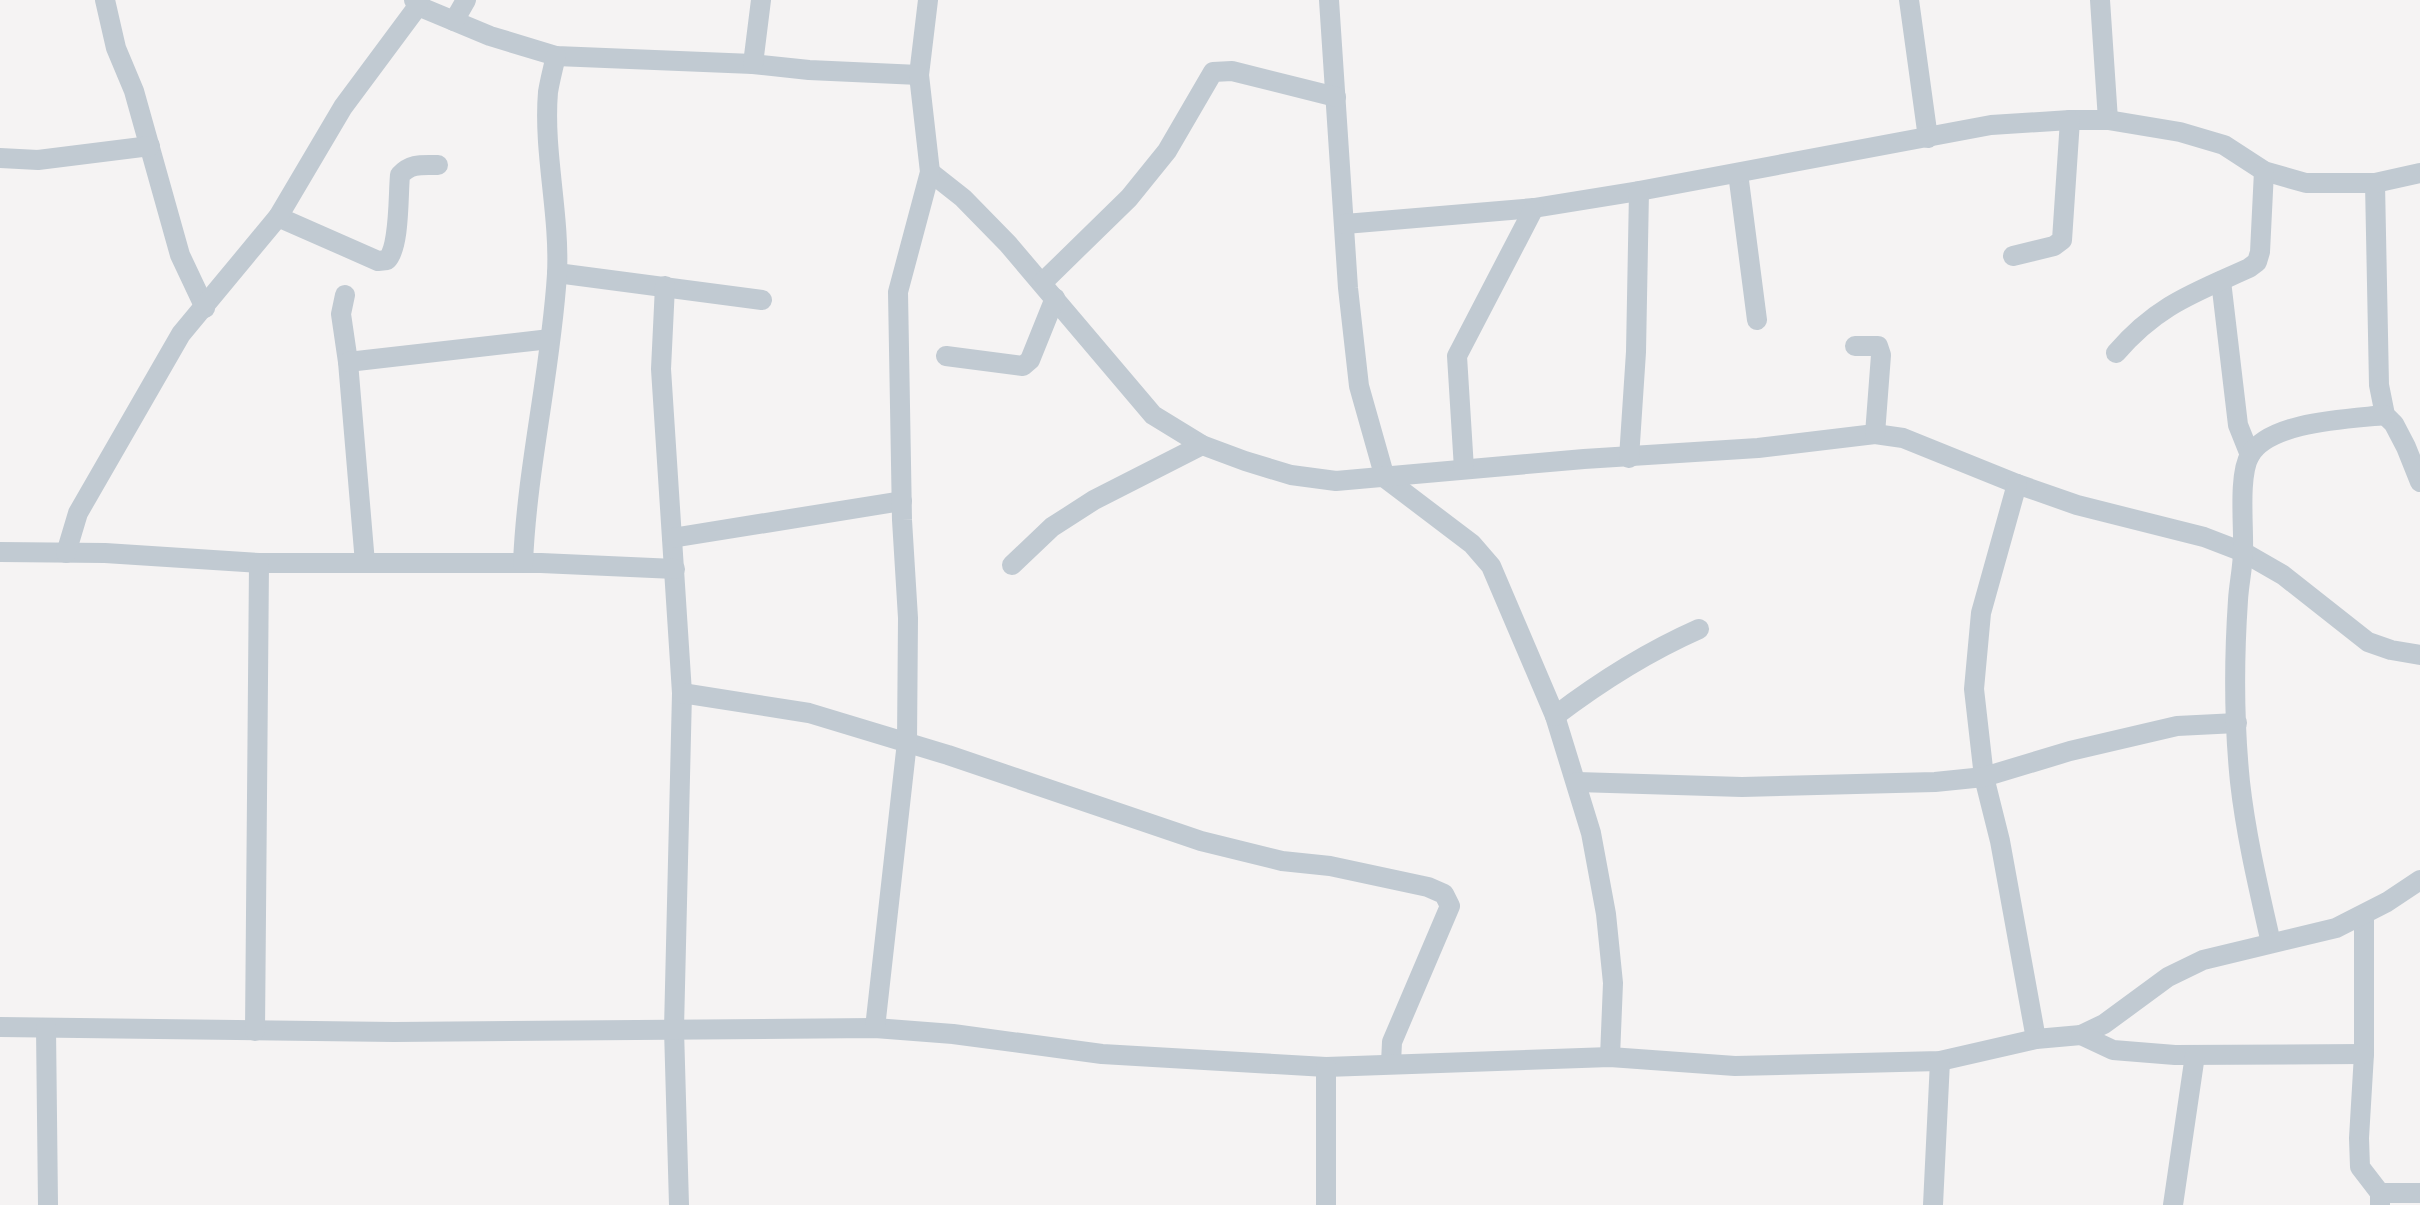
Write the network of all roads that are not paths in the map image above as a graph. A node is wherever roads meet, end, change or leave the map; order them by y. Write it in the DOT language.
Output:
graph roads {
  1 [pos="105,0"];
  2 [pos="466,0"];
  3 [pos="761,0"];
  4 [pos="928,0"];
  5 [pos="1329,0"];
  6 [pos="1909,0"];
  7 [pos="2100,0"];
  8 [pos="416,3"];
  9 [pos="454,21"];
  10 [pos="556,56"];
  11 [pos="753,64"];
  12 [pos="919,75"];
  13 [pos="1336,97"];
  14 [pos="2070,120"];
  15 [pos="2108,120"];
  16 [pos="1928,138"];
  17 [pos="150,146"];
  18 [pos="0,158"];
  19 [pos="438,165"];
  20 [pos="2264,171"];
  21 [pos="930,172"];
  22 [pos="1738,173"];
  23 [pos="2420,173"];
  24 [pos="2375,183"];
  25 [pos="1639,191"];
  26 [pos="1534,208"];
  27 [pos="278,217"];
  28 [pos="1345,224"];
  29 [pos="2013,256"];
  30 [pos="557,273"];
  31 [pos="2221,281"];
  32 [pos="666,286"];
  33 [pos="1048,291"];
  34 [pos="345,296"];
  35 [pos="762,300"];
  36 [pos="205,308"];
  37 [pos="1757,320"];
  38 [pos="550,339"];
  39 [pos="1855,346"];
  40 [pos="2116,353"];
  41 [pos="946,356"];
  42 [pos="348,362"];
  43 [pos="2385,415"];
  44 [pos="1875,434"];
  45 [pos="1202,445"];
  46 [pos="2250,455"];
  47 [pos="1629,458"];
  48 [pos="1464,469"];
  49 [pos="1385,478"];
  50 [pos="2420,482"];
  51 [pos="2017,484"];
  52 [pos="902,501"];
  53 [pos="672,538"];
  54 [pos="0,552"];
  55 [pos="2243,552"];
  56 [pos="66,553"];
  57 [pos="259,563"];
  58 [pos="365,563"];
  59 [pos="523,563"];
  60 [pos="1012,565"];
  61 [pos="675,569"];
  62 [pos="1699,629"];
  63 [pos="2420,655"];
  64 [pos="682,693"];
  65 [pos="1555,716"];
  66 [pos="2237,723"];
  67 [pos="907,742"];
  68 [pos="1984,777"];
  69 [pos="1577,782"];
  70 [pos="2419,883"];
  71 [pos="2364,915"];
  72 [pos="2271,943"];
  73 [pos="0,1027"];
  74 [pos="46,1028"];
  75 [pos="875,1028"];
  76 [pos="674,1029"];
  77 [pos="255,1030"];
  78 [pos="2081,1035"];
  79 [pos="2036,1040"];
  80 [pos="2364,1054"];
  81 [pos="2195,1055"];
  82 [pos="1610,1057"];
  83 [pos="1940,1061"];
  84 [pos="1391,1063"];
  85 [pos="1326,1067"];
  86 [pos="2420,1193"];
  87 [pos="2380,1199"];
  88 [pos="48,1205"];
  89 [pos="679,1205"];
  90 [pos="1326,1205"];
  91 [pos="1933,1205"];
  92 [pos="2173,1205"];
  1 -- 17 [label="street"];
  2 -- 9 [label="street"];
  3 -- 11 [label="street"];
  4 -- 12 [label="street"];
  5 -- 13 [label="street"];
  6 -- 16 [label="street"];
  7 -- 15 [label="street"];
  8 -- 9 [label="street"];
  8 -- 27 [label="street"];
  9 -- 10 [label="street"];
  10 -- 11 [label="street"];
  10 -- 30 [label="street"];
  11 -- 12 [label="street"];
  12 -- 21 [label="street"];
  13 -- 28 [label="street"];
  13 -- 33 [label="street"];
  14 -- 15 [label="street"];
  14 -- 16 [label="street"];
  14 -- 29 [label="street"];
  15 -- 20 [label="street"];
  16 -- 22 [label="street"];
  17 -- 18 [label="street"];
  17 -- 36 [label="street"];
  19 -- 27 [label="street"];
  20 -- 24 [label="street"];
  20 -- 31 [label="street"];
  21 -- 33 [label="street"];
  21 -- 52 [label="street"];
  22 -- 25 [label="street"];
  22 -- 37 [label="street"];
  23 -- 24 [label="street"];
  24 -- 43 [label="street"];
  25 -- 26 [label="street"];
  25 -- 47 [label="street"];
  26 -- 28 [label="street"];
  26 -- 48 [label="street"];
  27 -- 36 [label="street"];
  28 -- 49 [label="street"];
  30 -- 32 [label="street"];
  30 -- 38 [label="street"];
  31 -- 40 [label="street"];
  31 -- 46 [label="street"];
  32 -- 35 [label="street"];
  32 -- 53 [label="street"];
  33 -- 41 [label="street"];
  33 -- 45 [label="street"];
  34 -- 42 [label="street"];
  36 -- 56 [label="street"];
  38 -- 42 [label="street"];
  38 -- 59 [label="street"];
  39 -- 44 [label="street"];
  42 -- 58 [label="street"];
  43 -- 46 [label="street"];
  43 -- 50 [label="street"];
  44 -- 47 [label="street"];
  44 -- 51 [label="street"];
  45 -- 49 [label="street"];
  45 -- 60 [label="street"];
  46 -- 55 [label="street"];
  47 -- 48 [label="street"];
  48 -- 49 [label="street"];
  49 -- 65 [label="street"];
  51 -- 55 [label="street"];
  51 -- 68 [label="street"];
  52 -- 53 [label="street"];
  52 -- 67 [label="street"];
  53 -- 61 [label="street"];
  54 -- 56 [label="street"];
  55 -- 63 [label="street"];
  55 -- 66 [label="street"];
  56 -- 57 [label="street"];
  57 -- 58 [label="street"];
  57 -- 77 [label="street"];
  58 -- 59 [label="street"];
  59 -- 61 [label="street"];
  61 -- 64 [label="street"];
  62 -- 65 [label="street"];
  64 -- 67 [label="street"];
  64 -- 76 [label="street"];
  65 -- 69 [label="street"];
  66 -- 68 [label="street"];
  66 -- 72 [label="street"];
  67 -- 75 [label="street"];
  67 -- 84 [label="street"];
  68 -- 69 [label="street"];
  68 -- 79 [label="street"];
  69 -- 82 [label="street"];
  70 -- 71 [label="street"];
  71 -- 72 [label="street"];
  71 -- 80 [label="street"];
  72 -- 78 [label="street"];
  73 -- 74 [label="street"];
  74 -- 77 [label="street"];
  74 -- 88 [label="street"];
  75 -- 76 [label="street"];
  75 -- 85 [label="street"];
  76 -- 77 [label="street"];
  76 -- 89 [label="street"];
  78 -- 79 [label="street"];
  78 -- 81 [label="street"];
  79 -- 83 [label="street"];
  80 -- 81 [label="street"];
  80 -- 87 [label="street"];
  81 -- 92 [label="street"];
  82 -- 83 [label="street"];
  82 -- 84 [label="street"];
  83 -- 91 [label="street"];
  84 -- 85 [label="street"];
  85 -- 90 [label="street"];
  86 -- 87 [label="street"];
}
